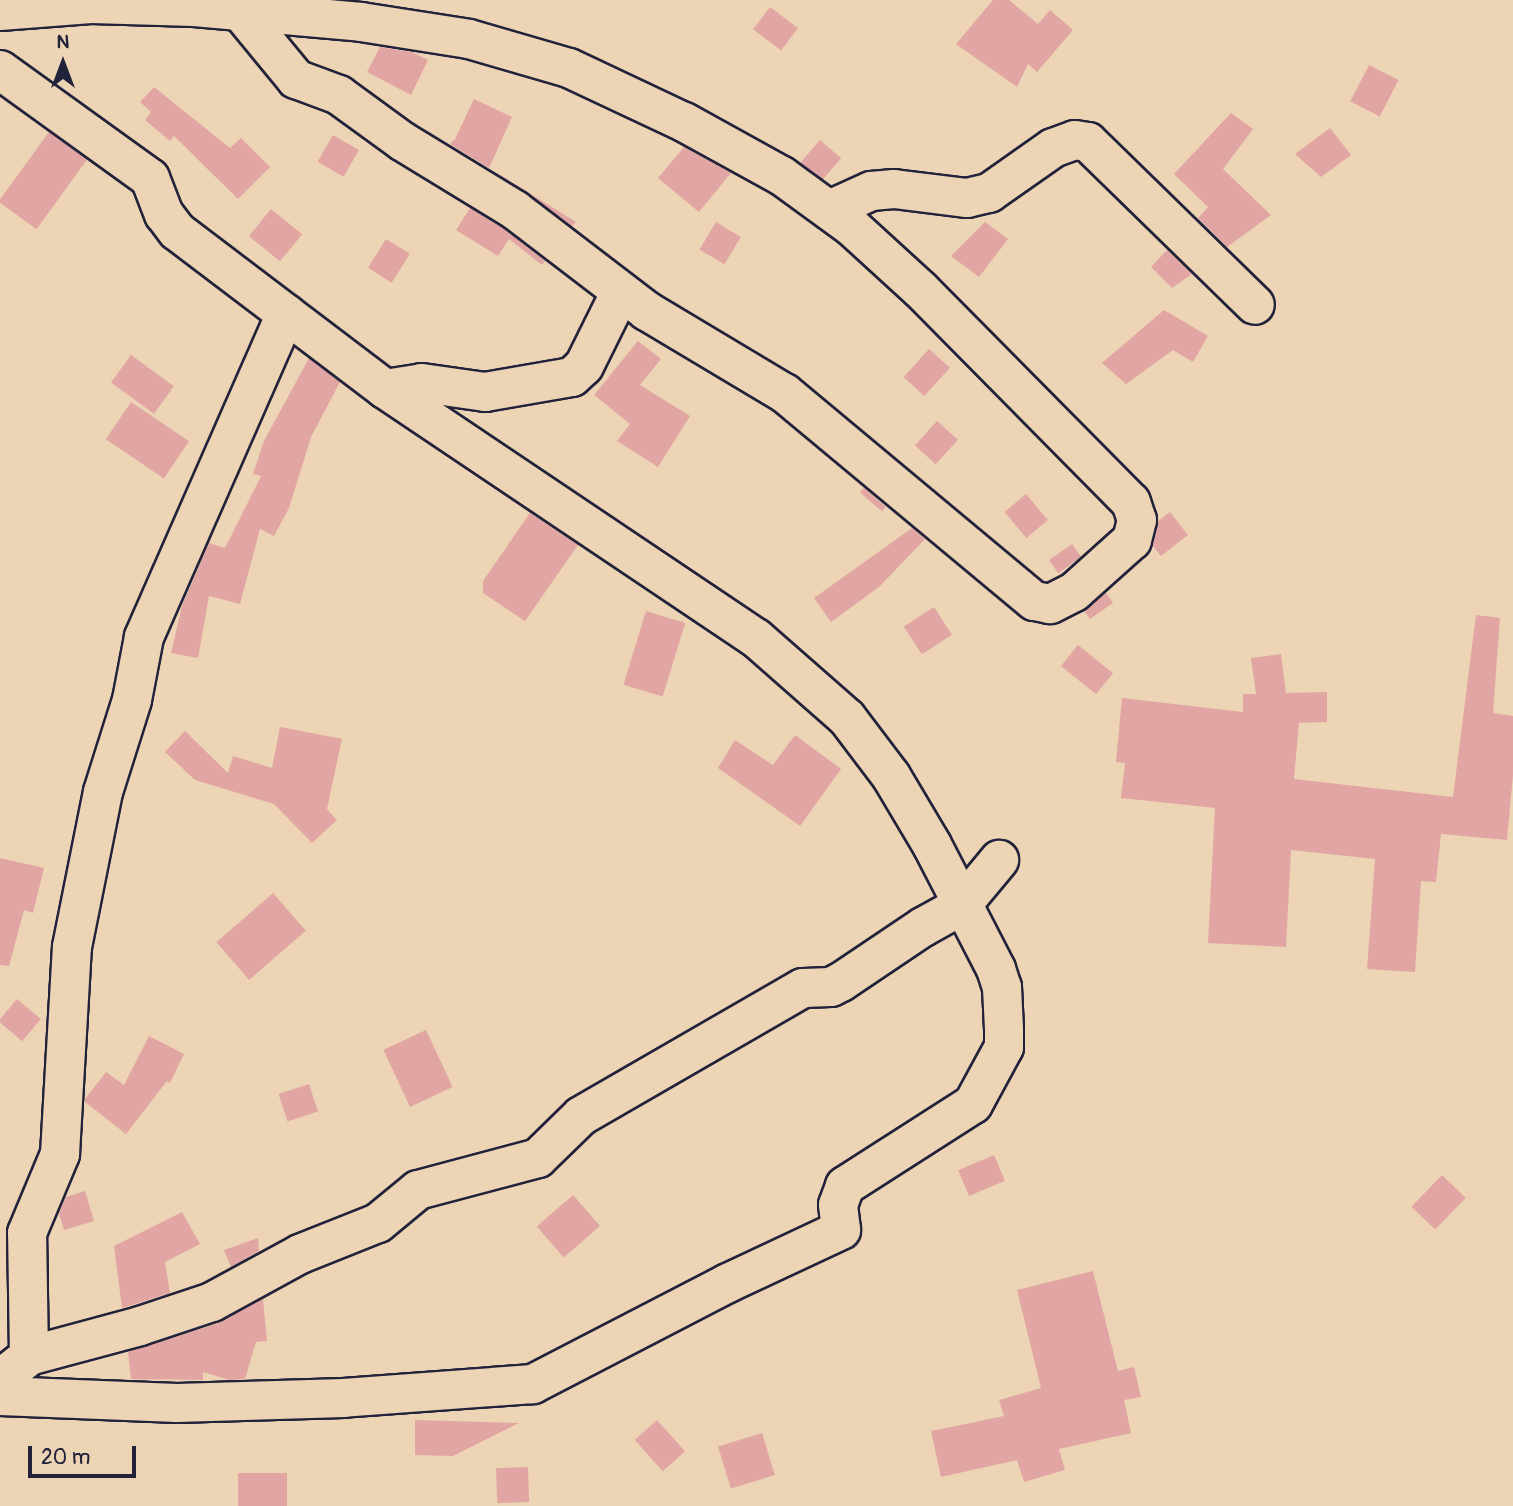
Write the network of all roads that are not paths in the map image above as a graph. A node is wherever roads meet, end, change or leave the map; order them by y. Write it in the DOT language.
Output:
graph roads {
  1 [pos="0,11"];
  2 [pos="241,12"];
  3 [pos="0,70"];
  4 [pos="829,210"];
  5 [pos="620,293"];
  6 [pos="1255,305"];
  7 [pos="286,314"];
  8 [pos="385,389"];
  9 [pos="999,860"];
  10 [pos="961,906"];
  11 [pos="14,1368"];
  12 [pos="0,1396"];
  1 -- 2 [label="street"];
  2 -- 4 [label="street"];
  2 -- 5 [label="street"];
  3 -- 7 [label="street"];
  4 -- 5 [label="street"];
  4 -- 6 [label="street"];
  5 -- 8 [label="street"];
  7 -- 8 [label="street"];
  7 -- 11 [label="street"];
  8 -- 10 [label="street"];
  9 -- 10 [label="street"];
  10 -- 11 [label="street"];
  10 -- 12 [label="street"];
}
